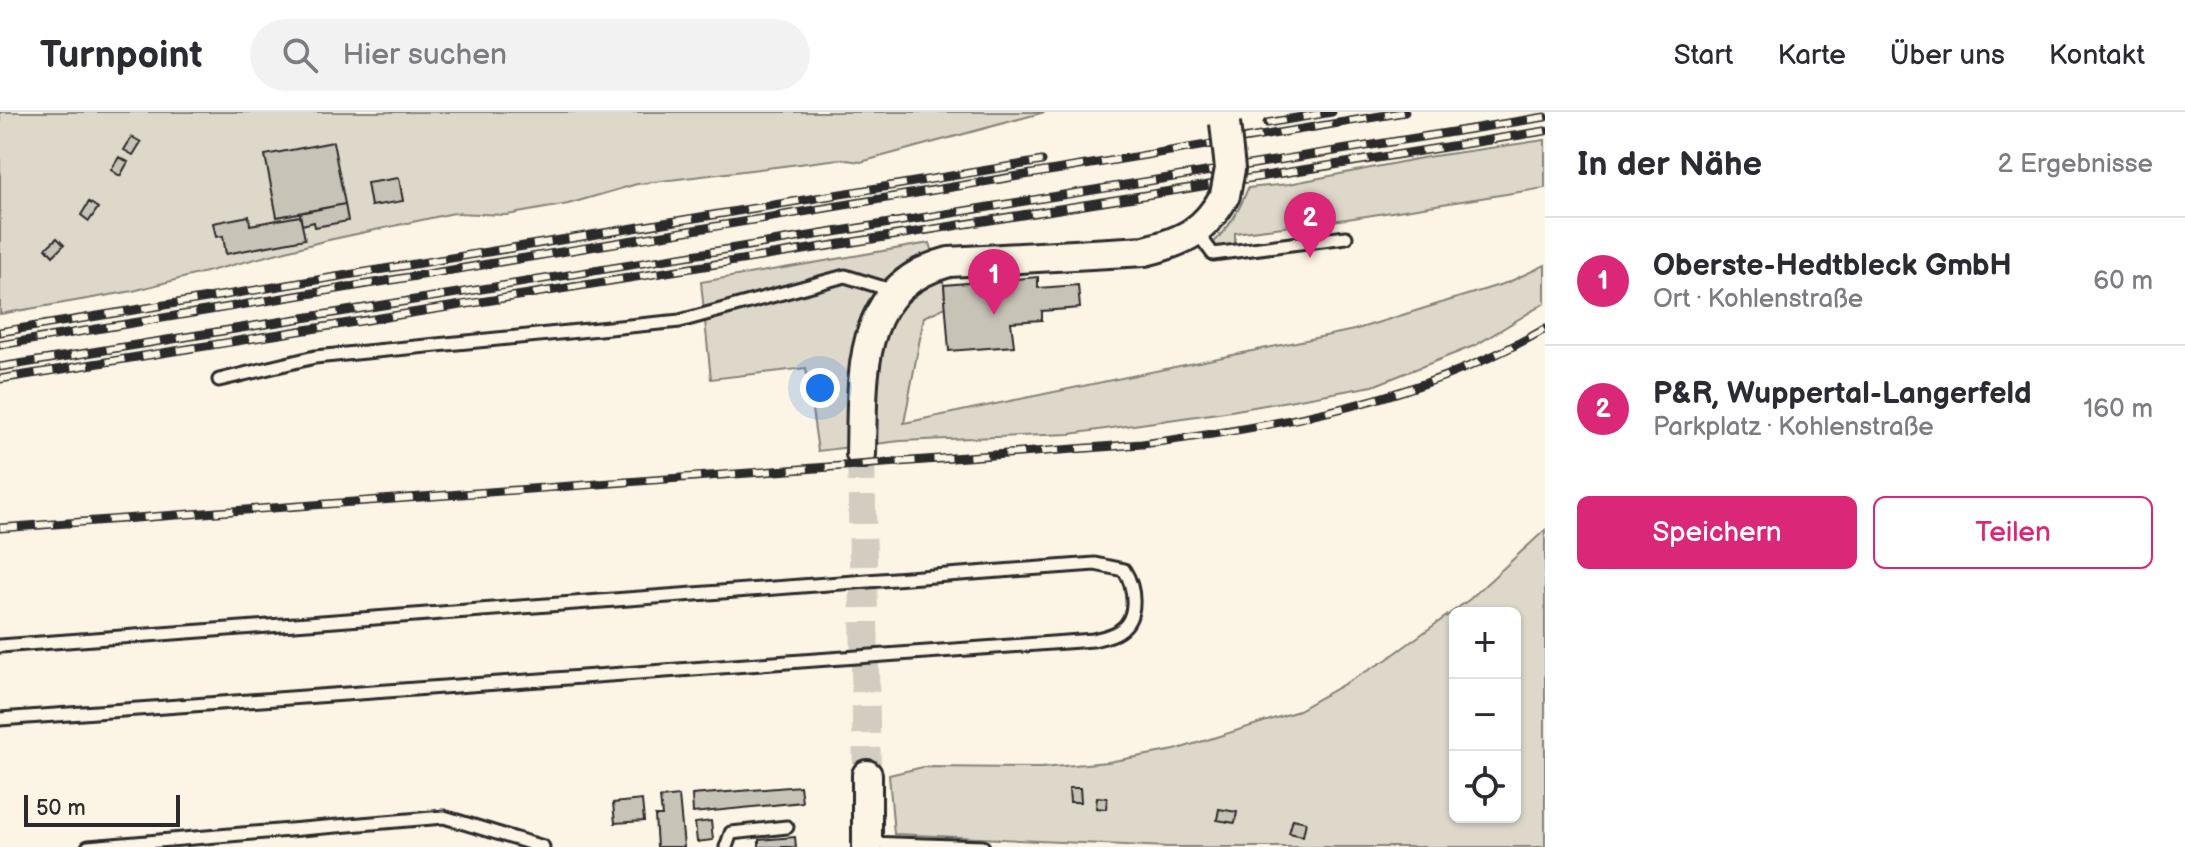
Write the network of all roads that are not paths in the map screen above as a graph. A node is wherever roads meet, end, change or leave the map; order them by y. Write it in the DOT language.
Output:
graph roads {
  1 [pos="1224,118"];
  2 [pos="1196,231"];
  3 [pos="1346,237"];
  4 [pos="895,292"];
  5 [pos="219,380"];
  6 [pos="861,454"];
  7 [pos="0,646"];
  8 [pos="0,719"];
  9 [pos="867,775"];
  10 [pos="787,827"];
  11 [pos="867,845"];
  12 [pos="908,846"];
  13 [pos="88,847"];
  14 [pos="543,847"];
  15 [pos="726,847"];
  16 [pos="983,847"];
  1 -- 2 [label="street, bridge"];
  2 -- 3 [label="lane"];
  2 -- 4 [label="street"];
  4 -- 5 [label="lane"];
  4 -- 6 [label="street"];
  7 -- 8 [label="lane"];
  9 -- 11 [label="street"];
  10 -- 15 [label="lane"];
  11 -- 12 [label="lane"];
  12 -- 16 [label="lane"];
  13 -- 14 [label="lane"];
}
